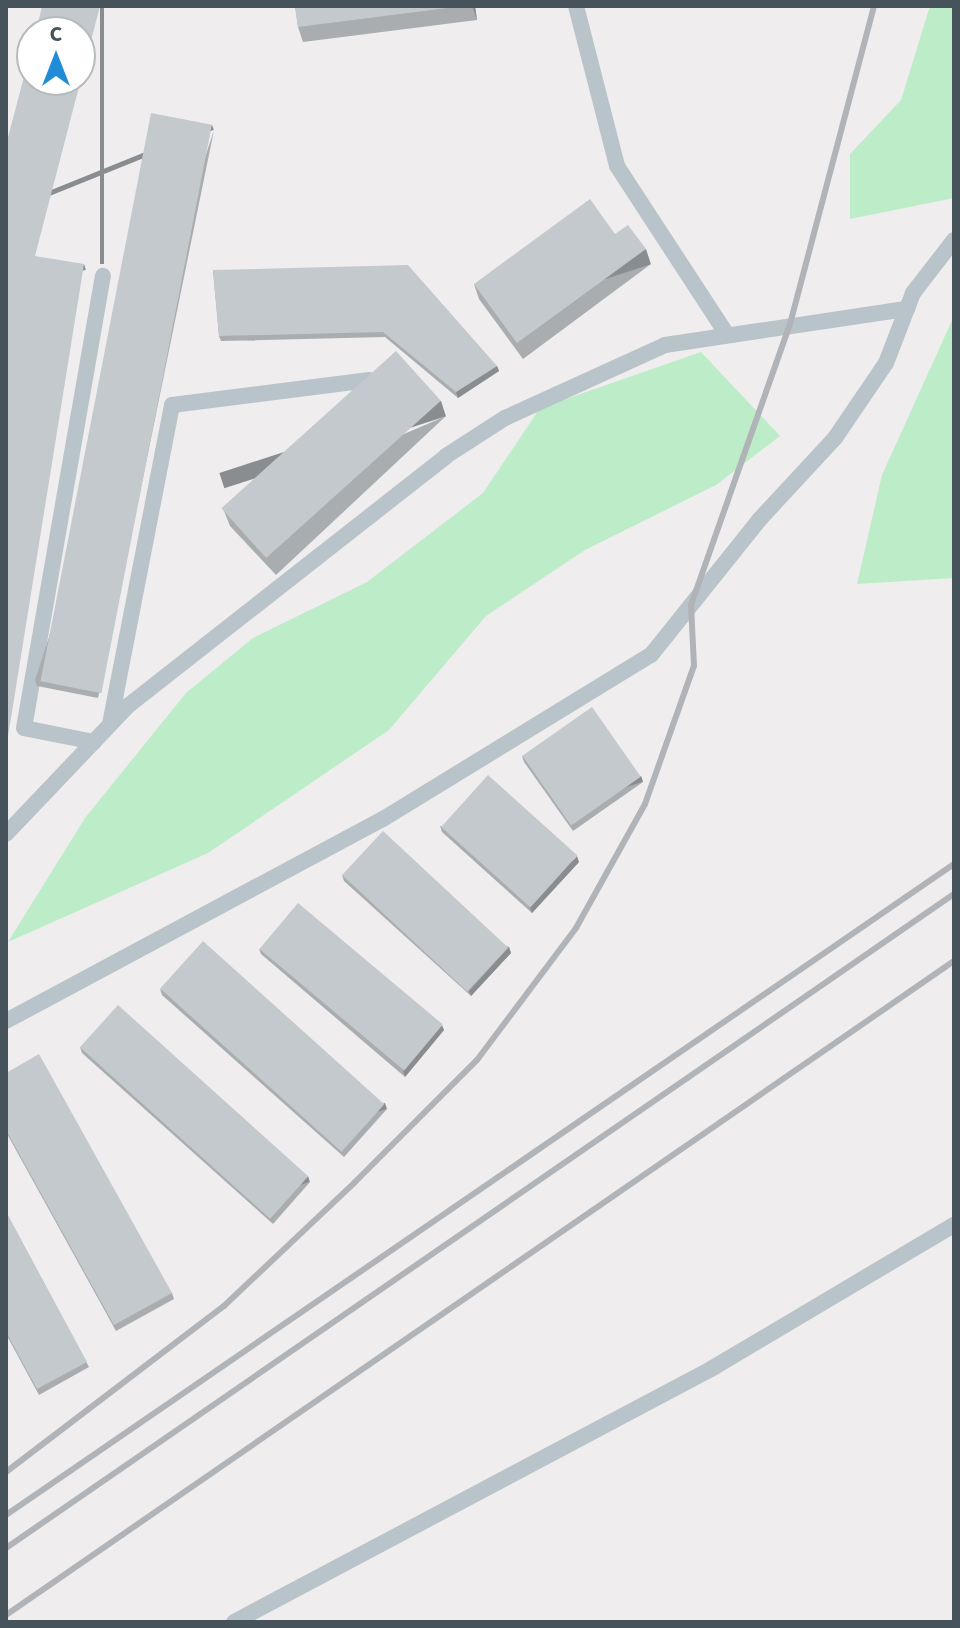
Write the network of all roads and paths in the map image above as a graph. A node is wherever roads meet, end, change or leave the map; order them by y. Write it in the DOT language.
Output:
graph roads {
  1 [pos="576,6"];
  2 [pos="954,240"];
  3 [pos="103,276"];
  4 [pos="907,309"];
  5 [pos="727,335"];
  6 [pos="346,400"];
  7 [pos="110,726"];
  8 [pos="94,742"];
  9 [pos="6,834"];
  10 [pos="6,1021"];
  11 [pos="954,1225"];
  12 [pos="234,1622"];
  1 -- 5 [label="lane"];
  2 -- 4 [label="lane"];
  3 -- 8 [label="lane"];
  4 -- 5 [label="lane"];
  4 -- 10 [label="lane"];
  5 -- 7 [label="lane"];
  6 -- 7 [label="lane"];
  7 -- 8 [label="lane"];
  8 -- 9 [label="lane"];
  11 -- 12 [label="lane"];
}
